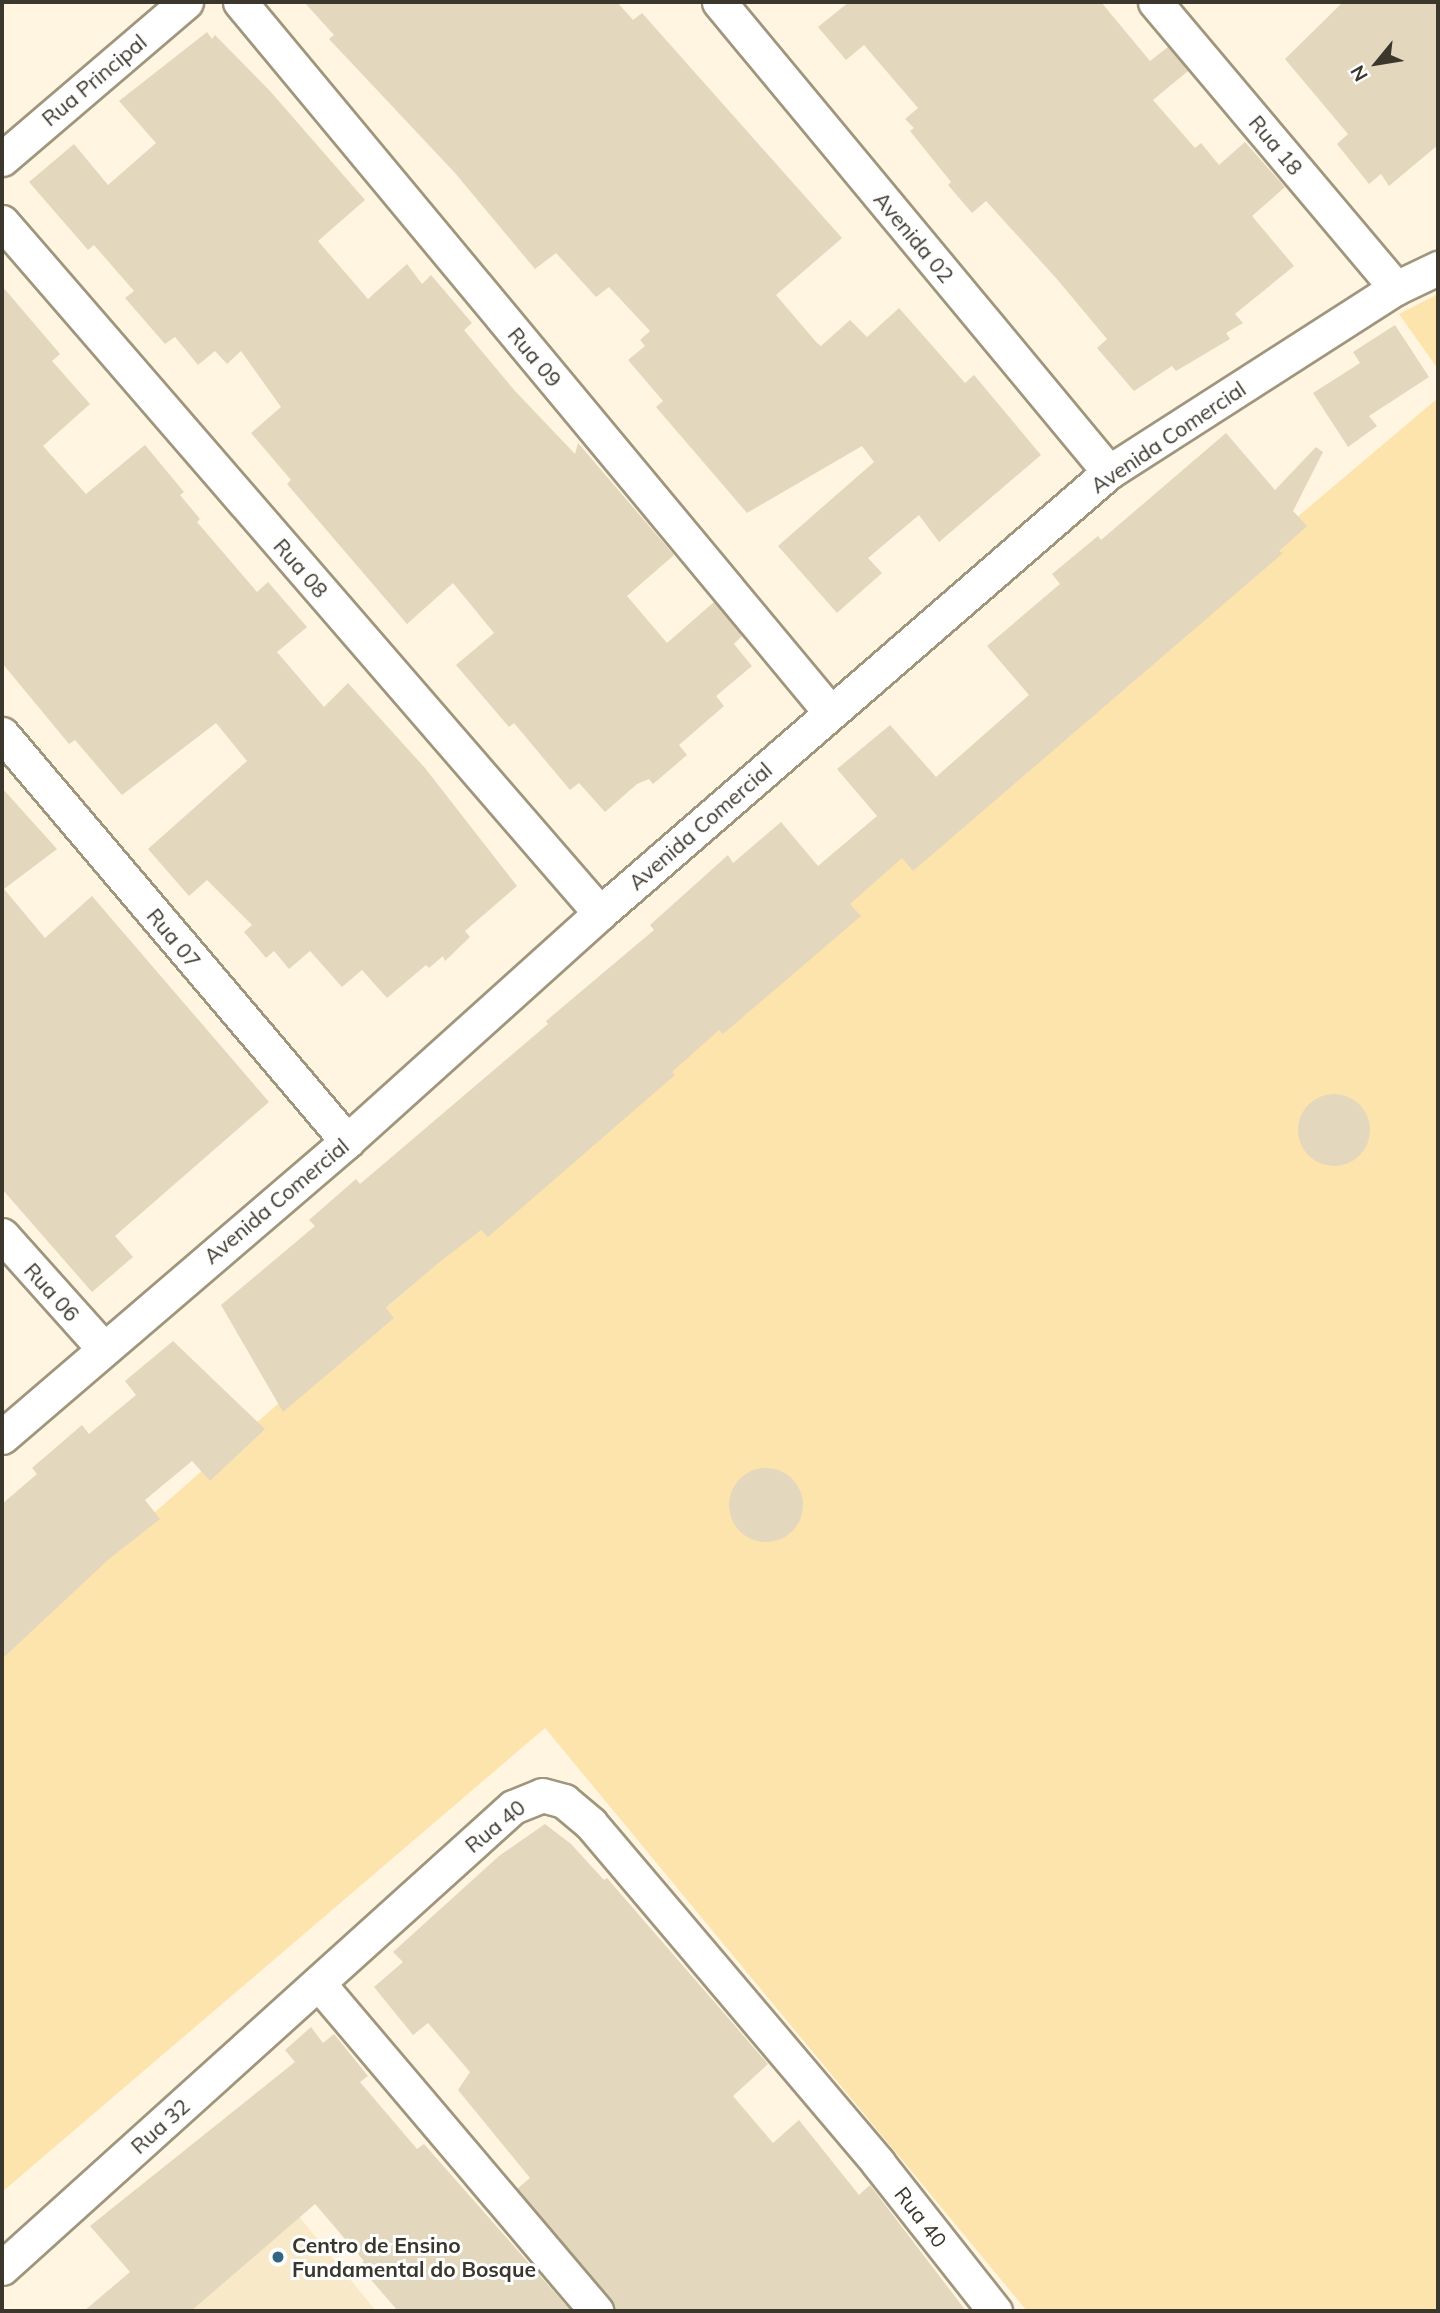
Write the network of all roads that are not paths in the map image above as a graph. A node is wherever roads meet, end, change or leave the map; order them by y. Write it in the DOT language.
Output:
graph roads {
  1 [pos="186,2"];
  2 [pos="240,2"];
  3 [pos="719,2"];
  4 [pos="1155,2"];
  5 [pos="2,159"];
  6 [pos="2,222"];
  7 [pos="1438,268"];
  8 [pos="1396,288"];
  9 [pos="1109,472"];
  10 [pos="830,712"];
  11 [pos="2,734"];
  12 [pos="600,913"];
  13 [pos="347,1141"];
  14 [pos="2,1235"];
  15 [pos="103,1348"];
  16 [pos="2,1437"];
  17 [pos="319,1984"];
  18 [pos="2,2268"];
  19 [pos="596,2311"];
  20 [pos="995,2311"];
  1 -- 5 [label="street, Rua Principal"];
  2 -- 10 [label="street, Rua 09"];
  3 -- 9 [label="street, Avenida 02"];
  4 -- 8 [label="street, Rua 18"];
  6 -- 12 [label="street, Rua 08"];
  7 -- 8 [label="street, Avenida Comercial"];
  8 -- 9 [label="street, Avenida Comercial"];
  9 -- 10 [label="street, Avenida Comercial"];
  10 -- 12 [label="street, Avenida Comercial"];
  11 -- 13 [label="street, Rua 07"];
  12 -- 13 [label="street, Avenida Comercial"];
  13 -- 15 [label="street, Avenida Comercial"];
  14 -- 15 [label="street, Rua 06"];
  15 -- 16 [label="street, Avenida Comercial"];
  17 -- 18 [label="street, Rua 32"];
  17 -- 19 [label="street"];
  17 -- 20 [label="street, Rua 40"];
}
